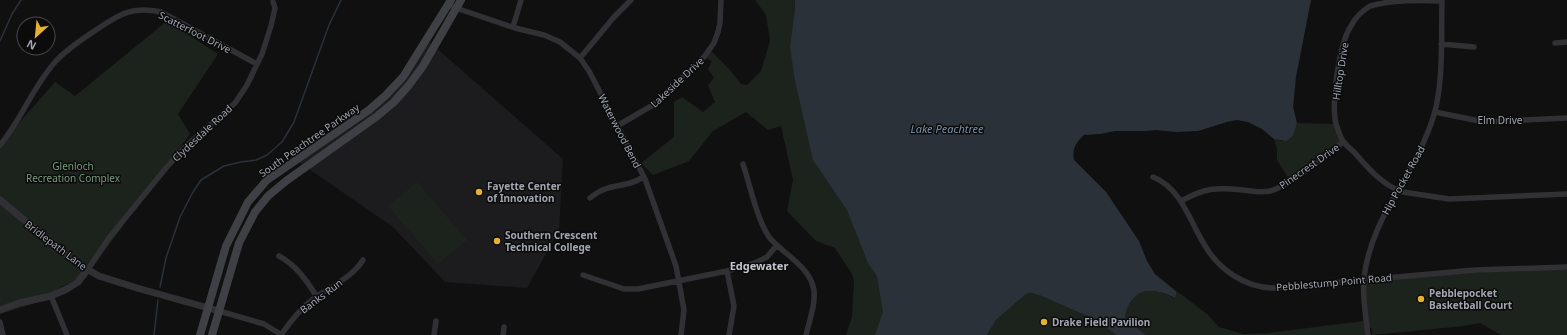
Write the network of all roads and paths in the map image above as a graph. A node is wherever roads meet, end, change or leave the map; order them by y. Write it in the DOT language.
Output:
graph roads {
  1 [pos="462,0"];
  2 [pos="521,0"];
  3 [pos="631,0"];
  4 [pos="721,0"];
  5 [pos="1442,1"];
  6 [pos="273,2"];
  7 [pos="450,2"];
  8 [pos="458,9"];
  9 [pos="513,27"];
  10 [pos="1567,42"];
  11 [pos="1555,43"];
  12 [pos="1441,44"];
  13 [pos="1474,47"];
  14 [pos="580,58"];
  15 [pos="257,64"];
  16 [pos="1435,112"];
  17 [pos="1567,118"];
  18 [pos="618,126"];
  19 [pos="1343,142"];
  20 [pos="0,145"];
  21 [pos="743,164"];
  22 [pos="643,177"];
  23 [pos="1153,177"];
  24 [pos="1398,191"];
  25 [pos="1567,194"];
  26 [pos="590,198"];
  27 [pos="0,200"];
  28 [pos="1181,201"];
  29 [pos="777,245"];
  30 [pos="279,256"];
  31 [pos="363,260"];
  32 [pos="1567,267"];
  33 [pos="88,269"];
  34 [pos="727,271"];
  35 [pos="582,275"];
  36 [pos="1364,280"];
  37 [pos="679,281"];
  38 [pos="51,296"];
  39 [pos="317,297"];
  40 [pos="208,308"];
  41 [pos="0,310"];
  42 [pos="219,311"];
  43 [pos="436,321"];
  44 [pos="0,322"];
  45 [pos="504,327"];
  46 [pos="4,335"];
  47 [pos="67,335"];
  48 [pos="200,335"];
  49 [pos="212,335"];
  50 [pos="282,335"];
  51 [pos="434,335"];
  52 [pos="503,335"];
  53 [pos="681,335"];
  54 [pos="729,335"];
  55 [pos="806,335"];
  56 [pos="1368,335"];
  1 -- 8 [label="main road, South Peachtree Parkway"];
  2 -- 9 [label="street"];
  3 -- 14 [label="street"];
  4 -- 18 [label="street, Lakeside Drive"];
  5 -- 12 [label="street, Hip Pocket Road"];
  5 -- 19 [label="street, Hilltop Drive"];
  6 -- 15 [label="street, Clydesdale Road"];
  7 -- 8 [label="street, Waterwood Bend"];
  7 -- 40 [label="main road, South Peachtree Parkway"];
  8 -- 9 [label="street, Waterwood Bend"];
  8 -- 42 [label="main road, South Peachtree Parkway"];
  9 -- 14 [label="street, Waterwood Bend"];
  10 -- 11 [label="street"];
  12 -- 13 [label="street"];
  12 -- 16 [label="street, Hip Pocket Road"];
  14 -- 18 [label="street, Waterwood Bend"];
  15 -- 20 [label="street, Scatterfoot Drive"];
  15 -- 33 [label="street, Clydesdale Road"];
  16 -- 17 [label="street, Elm Drive"];
  16 -- 24 [label="street, Hip Pocket Road"];
  18 -- 22 [label="street, Waterwood Bend"];
  19 -- 24 [label="street, Hilltop Drive"];
  19 -- 28 [label="street, Pinecrest Drive"];
  21 -- 29 [label="street"];
  22 -- 26 [label="street"];
  22 -- 37 [label="street, Waterwood Bend"];
  23 -- 28 [label="street, Pebblestump Point Road"];
  24 -- 25 [label="street, Hilltop Drive"];
  24 -- 36 [label="street, Hip Pocket Road"];
  27 -- 33 [label="street, Bridlepath Lane"];
  28 -- 36 [label="street, Pebblestump Point Road"];
  29 -- 34 [label="street"];
  29 -- 55 [label="street"];
  30 -- 39 [label="street"];
  31 -- 39 [label="street, Banks Run"];
  32 -- 36 [label="street, Pebblestump Point Road"];
  33 -- 38 [label="street"];
  33 -- 40 [label="street, Bridlepath Lane"];
  34 -- 37 [label="street"];
  34 -- 54 [label="street"];
  35 -- 37 [label="street"];
  36 -- 56 [label="street, Hip Pocket Road"];
  37 -- 53 [label="street, Waterwood Bend"];
  38 -- 41 [label="street"];
  38 -- 47 [label="street"];
  39 -- 50 [label="street, Banks Run"];
  40 -- 42 [label="street, Bridlepath Lane"];
  40 -- 48 [label="main road, South Peachtree Parkway"];
  42 -- 49 [label="main road, South Peachtree Parkway"];
  42 -- 50 [label="street"];
  43 -- 51 [label="street"];
  44 -- 46 [label="street"];
  45 -- 52 [label="street"];
}
